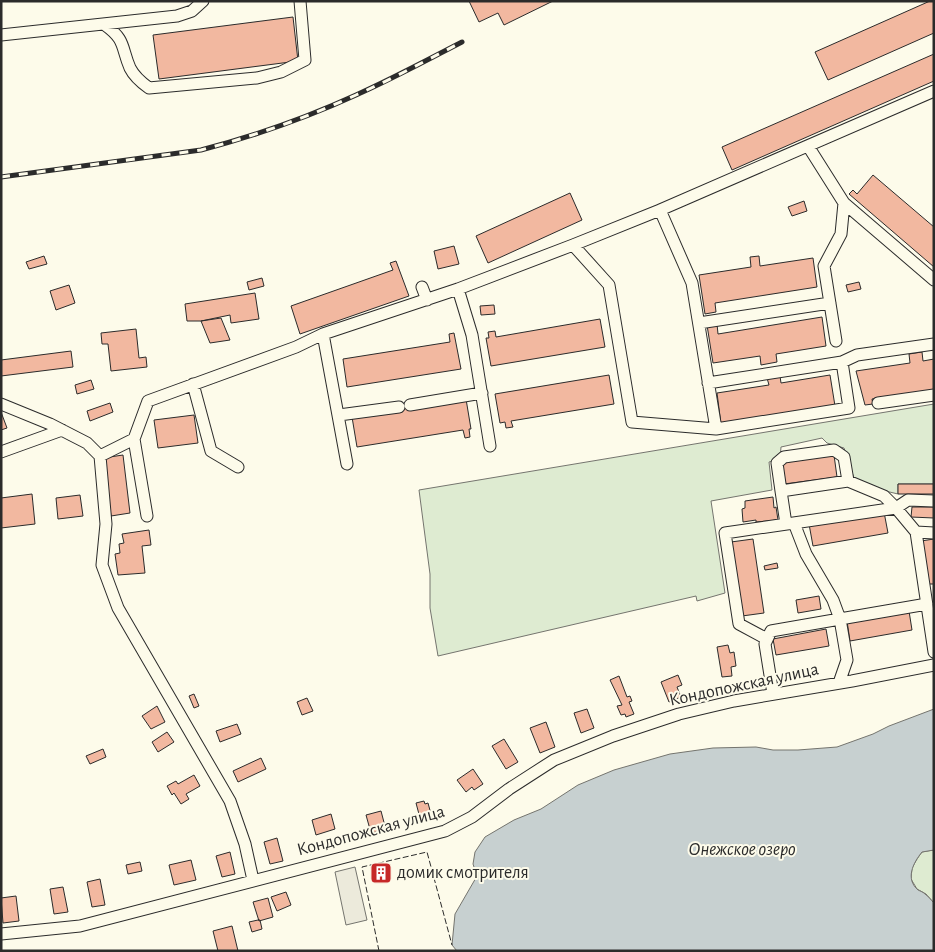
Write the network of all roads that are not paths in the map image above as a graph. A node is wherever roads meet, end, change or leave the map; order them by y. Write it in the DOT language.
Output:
graph roads {
  1 [pos="203,1"];
  2 [pos="300,1"];
  3 [pos="105,24"];
  4 [pos="1,35"];
  5 [pos="934,91"];
  6 [pos="808,146"];
  7 [pos="844,203"];
  8 [pos="660,210"];
  9 [pos="572,245"];
  10 [pos="934,280"];
  11 [pos="422,287"];
  12 [pos="458,289"];
  13 [pos="427,300"];
  14 [pos="830,303"];
  15 [pos="699,323"];
  16 [pos="323,334"];
  17 [pos="836,341"];
  18 [pos="934,344"];
  19 [pos="842,362"];
  20 [pos="708,383"];
  21 [pos="192,384"];
  22 [pos="482,393"];
  23 [pos="934,395"];
  24 [pos="878,403"];
  25 [pos="1,404"];
  26 [pos="339,415"];
  27 [pos="716,429"];
  28 [pos="62,430"];
  29 [pos="134,439"];
  30 [pos="490,446"];
  31 [pos="1,452"];
  32 [pos="100,456"];
  33 [pos="346,464"];
  34 [pos="238,467"];
  35 [pos="848,481"];
  36 [pos="781,491"];
  37 [pos="934,502"];
  38 [pos="896,508"];
  39 [pos="147,516"];
  40 [pos="790,523"];
  41 [pos="916,532"];
  42 [pos="934,533"];
  43 [pos="926,604"];
  44 [pos="840,619"];
  45 [pos="767,639"];
  46 [pos="934,652"];
  47 [pos="934,665"];
  48 [pos="839,683"];
  49 [pos="773,694"];
  50 [pos="253,880"];
  51 [pos="1,934"];
  1 -- 3 [label="street"];
  2 -- 3 [label="street"];
  3 -- 4 [label="street"];
  5 -- 6 [label="street"];
  6 -- 7 [label="street"];
  6 -- 8 [label="street"];
  7 -- 10 [label="street"];
  7 -- 14 [label="street"];
  8 -- 9 [label="street"];
  8 -- 15 [label="street"];
  9 -- 12 [label="street"];
  9 -- 27 [label="street"];
  11 -- 13 [label="street"];
  12 -- 13 [label="street"];
  12 -- 22 [label="street"];
  13 -- 16 [label="street"];
  14 -- 15 [label="street"];
  14 -- 17 [label="street"];
  15 -- 20 [label="street"];
  16 -- 21 [label="street"];
  16 -- 26 [label="street"];
  18 -- 19 [label="street"];
  19 -- 20 [label="street"];
  19 -- 27 [label="street"];
  20 -- 27 [label="street"];
  21 -- 29 [label="street"];
  21 -- 34 [label="street"];
  22 -- 26 [label="street"];
  22 -- 30 [label="street"];
  23 -- 24 [label="street"];
  25 -- 28 [label="street"];
  26 -- 33 [label="street"];
  28 -- 31 [label="street"];
  28 -- 32 [label="street"];
  29 -- 32 [label="street"];
  29 -- 39 [label="street"];
  32 -- 50 [label="street"];
  35 -- 36 [label="street"];
  35 -- 36 [label="street"];
  35 -- 38 [label="street"];
  36 -- 40 [label="street"];
  37 -- 38 [label="street"];
  38 -- 40 [label="street"];
  38 -- 41 [label="street"];
  40 -- 44 [label="street"];
  40 -- 45 [label="street"];
  41 -- 42 [label="street"];
  41 -- 43 [label="street"];
  43 -- 44 [label="street"];
  43 -- 46 [label="street"];
  44 -- 45 [label="street"];
  44 -- 48 [label="street"];
  45 -- 49 [label="street"];
  47 -- 48 [label="street, Кондопожская улица"];
  48 -- 49 [label="street, Кондопожская улица"];
  49 -- 50 [label="street, Кондопожская улица"];
  50 -- 51 [label="street, Кондопожская улица"];
}
